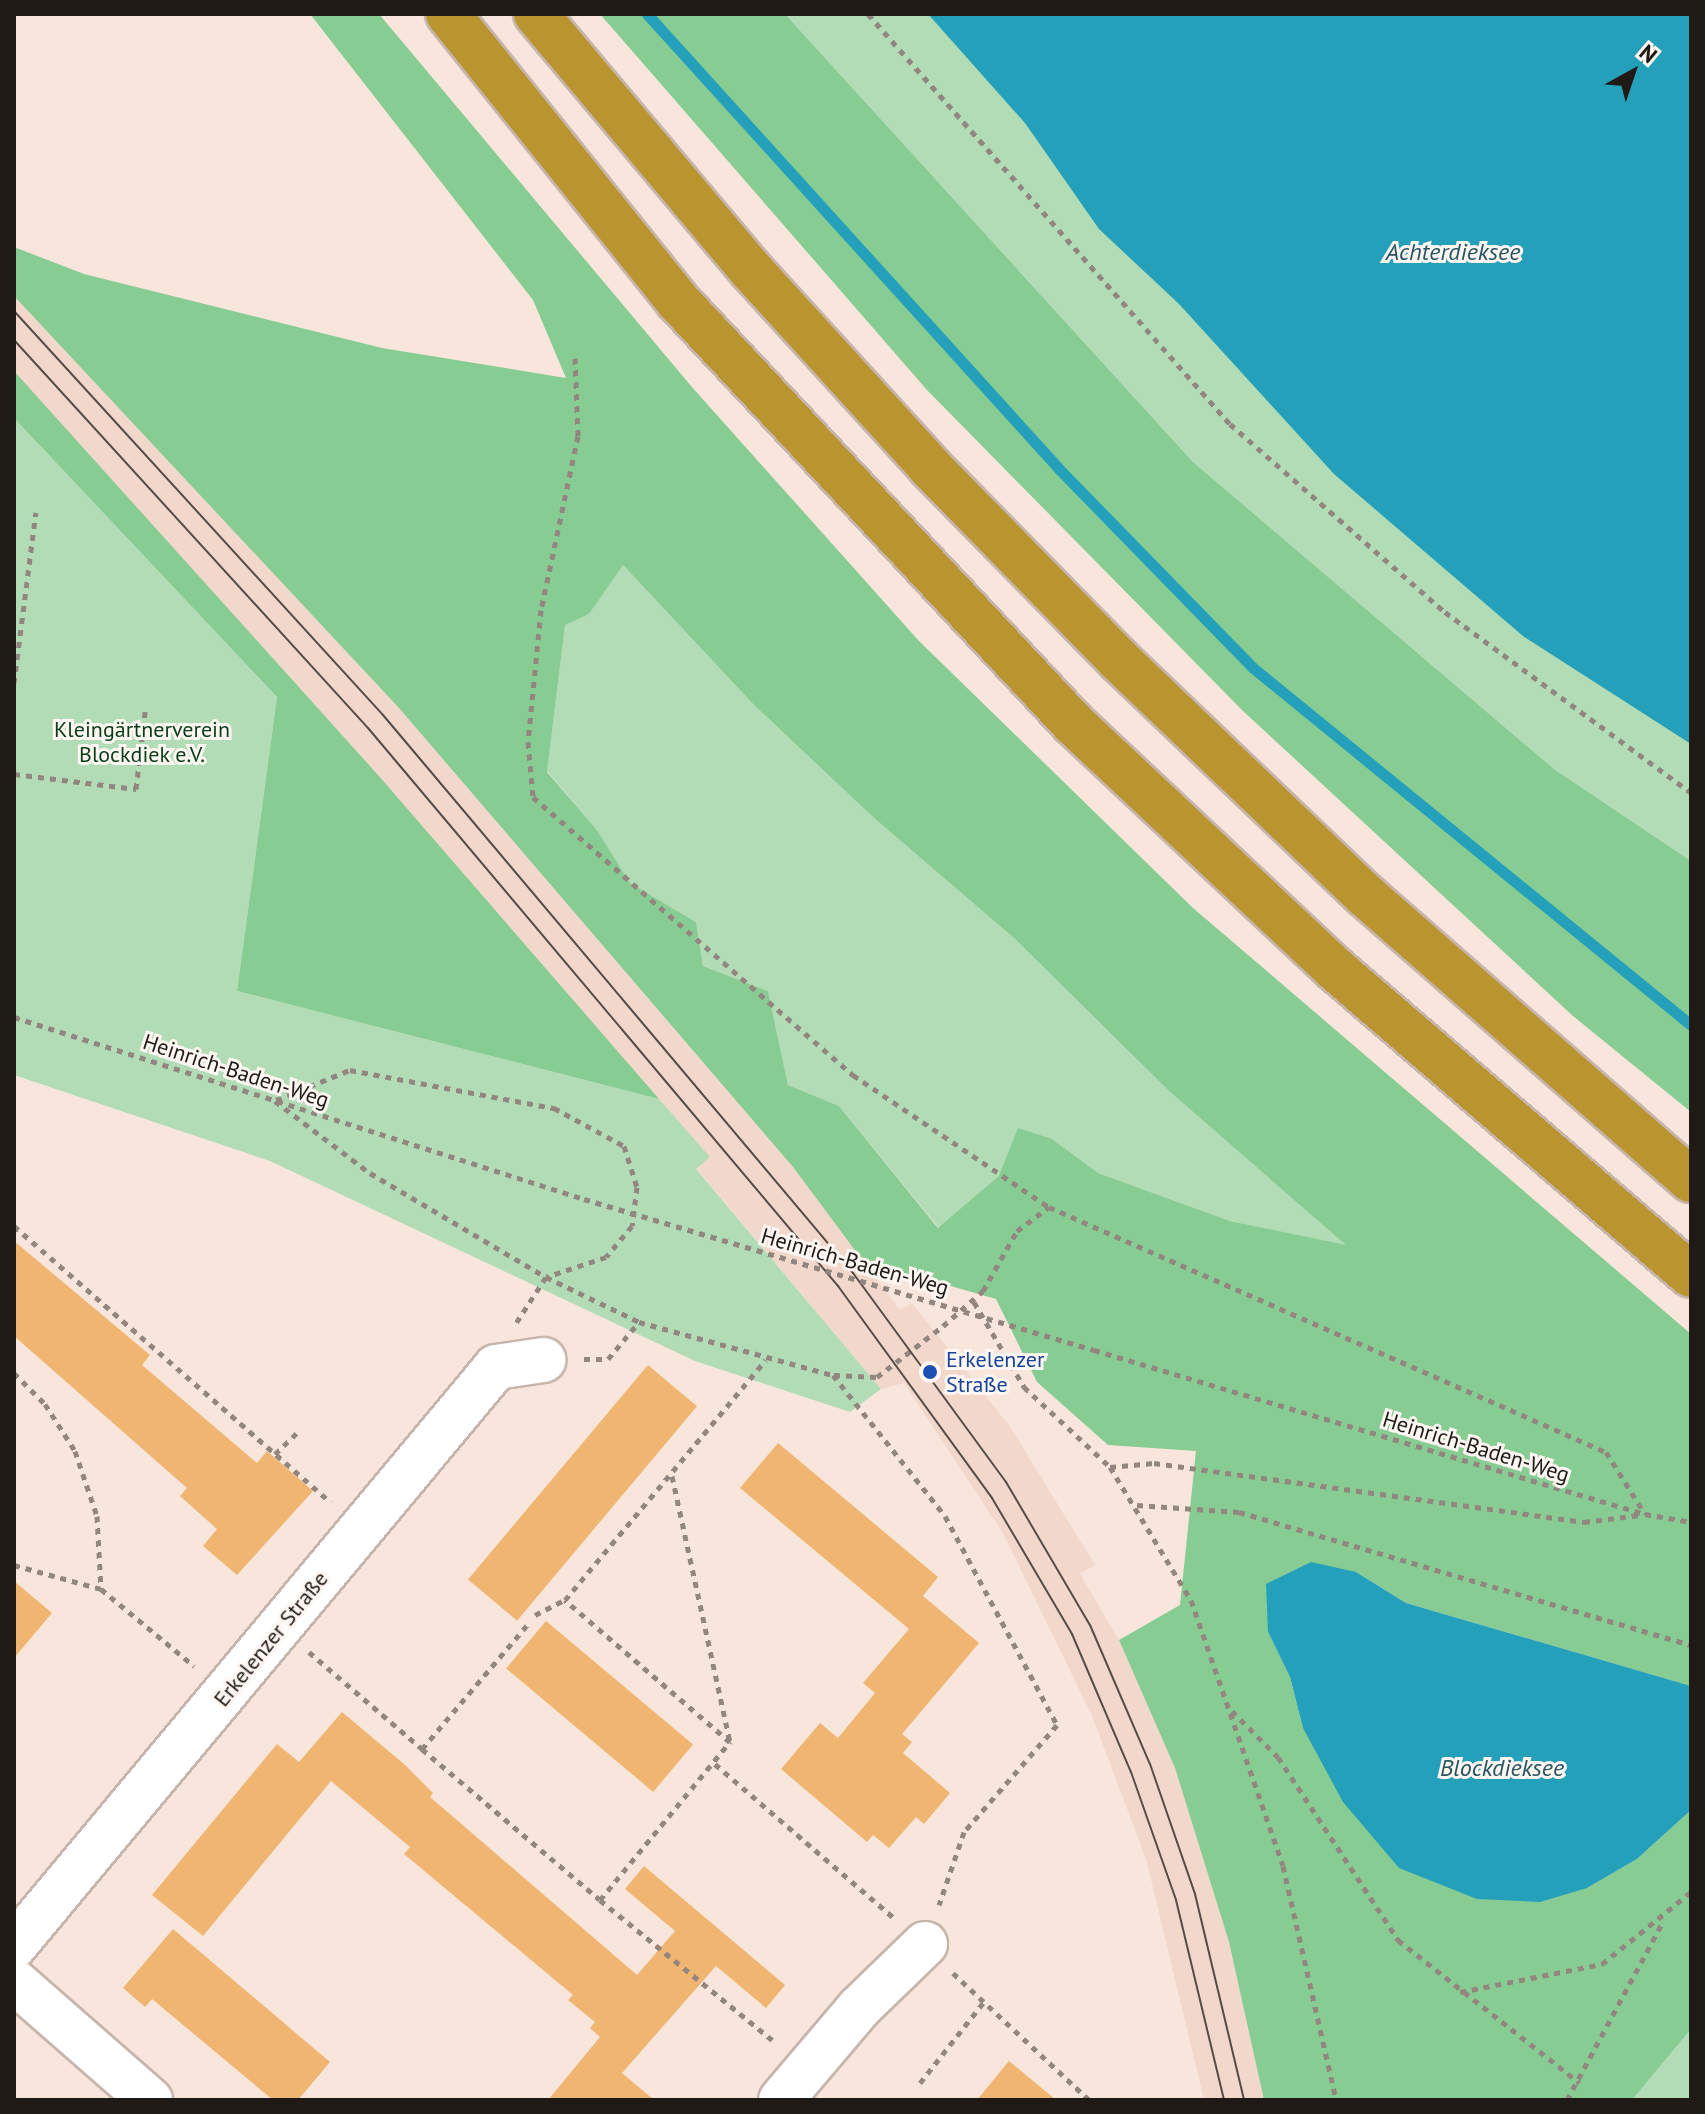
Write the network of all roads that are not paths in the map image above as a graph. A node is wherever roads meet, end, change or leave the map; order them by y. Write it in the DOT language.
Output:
graph roads {
  1 [pos="448,14"];
  2 [pos="536,14"];
  3 [pos="1691,1180"];
  4 [pos="1691,1275"];
  5 [pos="543,1360"];
  6 [pos="925,1944"];
  7 [pos="14,1946"];
  8 [pos="14,1981"];
  9 [pos="794,2084"];
  10 [pos="150,2100"];
  1 -- 4 [label="highway"];
  2 -- 3 [label="highway"];
  5 -- 7 [label="street, Erkelenzer Straße"];
  6 -- 9 [label="street"];
  8 -- 10 [label="street"];
}
